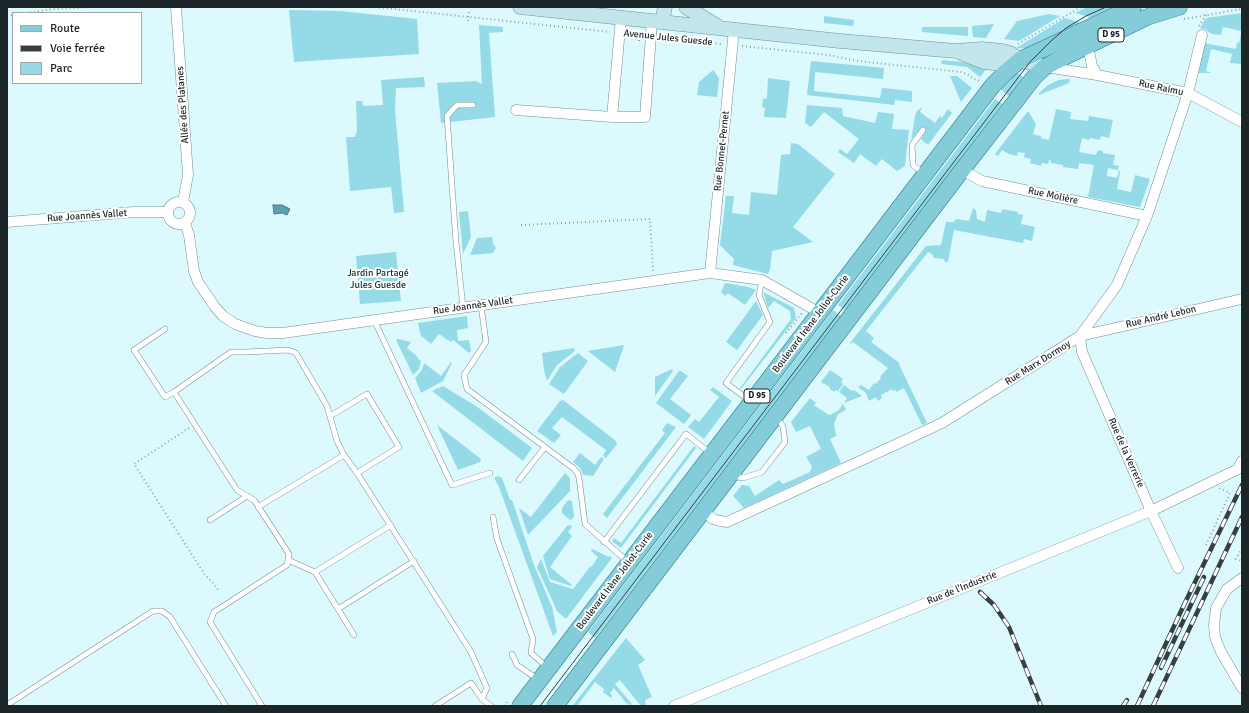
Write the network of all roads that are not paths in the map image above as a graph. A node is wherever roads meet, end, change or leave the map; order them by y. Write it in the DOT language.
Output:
graph roads {
  1 [pos="176,7"];
  2 [pos="520,7"];
  3 [pos="665,7"];
  4 [pos="681,7"];
  5 [pos="686,7"];
  6 [pos="1133,7"];
  7 [pos="1179,14"];
  8 [pos="621,18"];
  9 [pos="657,22"];
  10 [pos="677,24"];
  11 [pos="727,29"];
  12 [pos="1200,33"];
  13 [pos="1088,46"];
  14 [pos="956,51"];
  15 [pos="1028,58"];
  16 [pos="1045,67"];
  17 [pos="1097,75"];
  18 [pos="1188,94"];
  19 [pos="473,105"];
  20 [pos="516,110"];
  21 [pos="612,117"];
  22 [pos="1242,122"];
  23 [pos="923,130"];
  24 [pos="962,170"];
  25 [pos="925,175"];
  26 [pos="183,202"];
  27 [pos="168,212"];
  28 [pos="1147,216"];
  29 [pos="7,222"];
  30 [pos="185,223"];
  31 [pos="710,273"];
  32 [pos="762,280"];
  33 [pos="1242,299"];
  34 [pos="480,305"];
  35 [pos="463,307"];
  36 [pos="820,313"];
  37 [pos="374,320"];
  38 [pos="165,329"];
  39 [pos="1080,336"];
  40 [pos="174,392"];
  41 [pos="752,402"];
  42 [pos="776,414"];
  43 [pos="330,416"];
  44 [pos="545,447"];
  45 [pos="712,454"];
  46 [pos="344,455"];
  47 [pos="1242,461"];
  48 [pos="357,473"];
  49 [pos="490,473"];
  50 [pos="729,476"];
  51 [pos="519,480"];
  52 [pos="247,496"];
  53 [pos="258,507"];
  54 [pos="703,511"];
  55 [pos="1151,511"];
  56 [pos="493,517"];
  57 [pos="210,520"];
  58 [pos="391,525"];
  59 [pos="604,542"];
  60 [pos="288,560"];
  61 [pos="414,561"];
  62 [pos="630,562"];
  63 [pos="1178,568"];
  64 [pos="315,572"];
  65 [pos="1242,578"];
  66 [pos="338,609"];
  67 [pos="354,635"];
  68 [pos="512,654"];
  69 [pos="544,674"];
  70 [pos="1241,684"];
  71 [pos="482,699"];
  72 [pos="7,705"];
  73 [pos="226,706"];
  74 [pos="262,706"];
  75 [pos="435,706"];
  76 [pos="491,706"];
  77 [pos="520,706"];
  78 [pos="555,706"];
  79 [pos="674,706"];
  1 -- 26 [label="street, Allée des Platanes"];
  2 -- 8 [label="street, Avenue Jules Guesde"];
  3 -- 9 [label="street"];
  4 -- 10 [label="street"];
  5 -- 11 [label="street"];
  6 -- 15 [label="main road, D 95"];
  7 -- 13 [label="main road, D 95"];
  8 -- 9 [label="street, Avenue Jules Guesde"];
  8 -- 21 [label="street"];
  9 -- 10 [label="street, Avenue Jules Guesde"];
  9 -- 21 [label="street"];
  10 -- 11 [label="street, Avenue Jules Guesde"];
  11 -- 14 [label="street, Avenue Jules Guesde"];
  11 -- 31 [label="street, Rue Bonnet-Pernet"];
  12 -- 18 [label="street, Rue Marx Dormoy"];
  13 -- 16 [label="main road, D 95"];
  13 -- 17 [label="street"];
  14 -- 15 [label="street, Avenue Jules Guesde"];
  14 -- 15 [label="street, Avenue Jules Guesde"];
  15 -- 16 [label="street"];
  15 -- 25 [label="main road, Boulevard Irène Joliot-Curie / D 95"];
  16 -- 17 [label="street, Rue Raimu"];
  16 -- 24 [label="main road, D 95"];
  17 -- 18 [label="street, Rue Raimu"];
  18 -- 22 [label="street, Rue Raimu"];
  18 -- 28 [label="street, Rue Marx Dormoy"];
  19 -- 35 [label="lane"];
  20 -- 21 [label="street"];
  23 -- 25 [label="lane"];
  24 -- 28 [label="street, Rue Molière"];
  24 -- 42 [label="main road, D 95"];
  25 -- 36 [label="main road, Boulevard Irène Joliot-Curie / D 95"];
  26 -- 27 [label="street"];
  26 -- 30 [label="street"];
  27 -- 29 [label="street, Rue Joannès Vallet"];
  27 -- 30 [label="street"];
  28 -- 39 [label="street, Rue Marx Dormoy"];
  30 -- 37 [label="street, Rue Joannès Vallet"];
  31 -- 32 [label="street, Rue Joannès Vallet"];
  31 -- 34 [label="street, Rue Joannès Vallet"];
  32 -- 36 [label="street, Rue Joannès Vallet"];
  32 -- 41 [label="lane"];
  33 -- 39 [label="street, Rue André Lebon"];
  34 -- 35 [label="street, Rue Joannès Vallet"];
  34 -- 44 [label="lane"];
  35 -- 37 [label="street, Rue Joannès Vallet"];
  36 -- 41 [label="main road, Boulevard Irène Joliot-Curie / D 95"];
  37 -- 49 [label="lane"];
  38 -- 40 [label="lane"];
  39 -- 54 [label="street, Rue Marx Dormoy"];
  39 -- 55 [label="street, Rue de la Verrerie"];
  40 -- 43 [label="lane"];
  40 -- 52 [label="lane"];
  41 -- 45 [label="main road, Boulevard Irène Joliot-Curie / D 95"];
  42 -- 50 [label="main road, D 95"];
  42 -- 50 [label="lane"];
  43 -- 46 [label="lane"];
  43 -- 48 [label="lane"];
  44 -- 51 [label="lane"];
  44 -- 59 [label="lane"];
  45 -- 59 [label="lane"];
  45 -- 62 [label="main road, Boulevard Irène Joliot-Curie / D 95"];
  46 -- 48 [label="lane"];
  46 -- 53 [label="lane"];
  47 -- 55 [label="street, Rue de l'Industrie"];
  48 -- 58 [label="lane"];
  50 -- 54 [label="main road, D 95"];
  52 -- 53 [label="lane"];
  52 -- 57 [label="lane"];
  53 -- 60 [label="lane"];
  54 -- 78 [label="main road, D 95"];
  55 -- 63 [label="street, Rue de la Verrerie"];
  55 -- 79 [label="street, Rue de l'Industrie"];
  56 -- 69 [label="lane"];
  58 -- 61 [label="lane"];
  58 -- 64 [label="lane"];
  59 -- 62 [label="lane"];
  60 -- 64 [label="lane"];
  60 -- 74 [label="lane"];
  61 -- 66 [label="lane"];
  61 -- 71 [label="lane"];
  62 -- 69 [label="main road, Boulevard Irène Joliot-Curie / D 95"];
  64 -- 66 [label="lane"];
  65 -- 70 [label="street"];
  66 -- 67 [label="lane"];
  68 -- 69 [label="lane"];
  69 -- 77 [label="main road, Boulevard Irène Joliot-Curie / D 95"];
  71 -- 75 [label="lane"];
  71 -- 76 [label="lane"];
  72 -- 73 [label="lane"];
}
